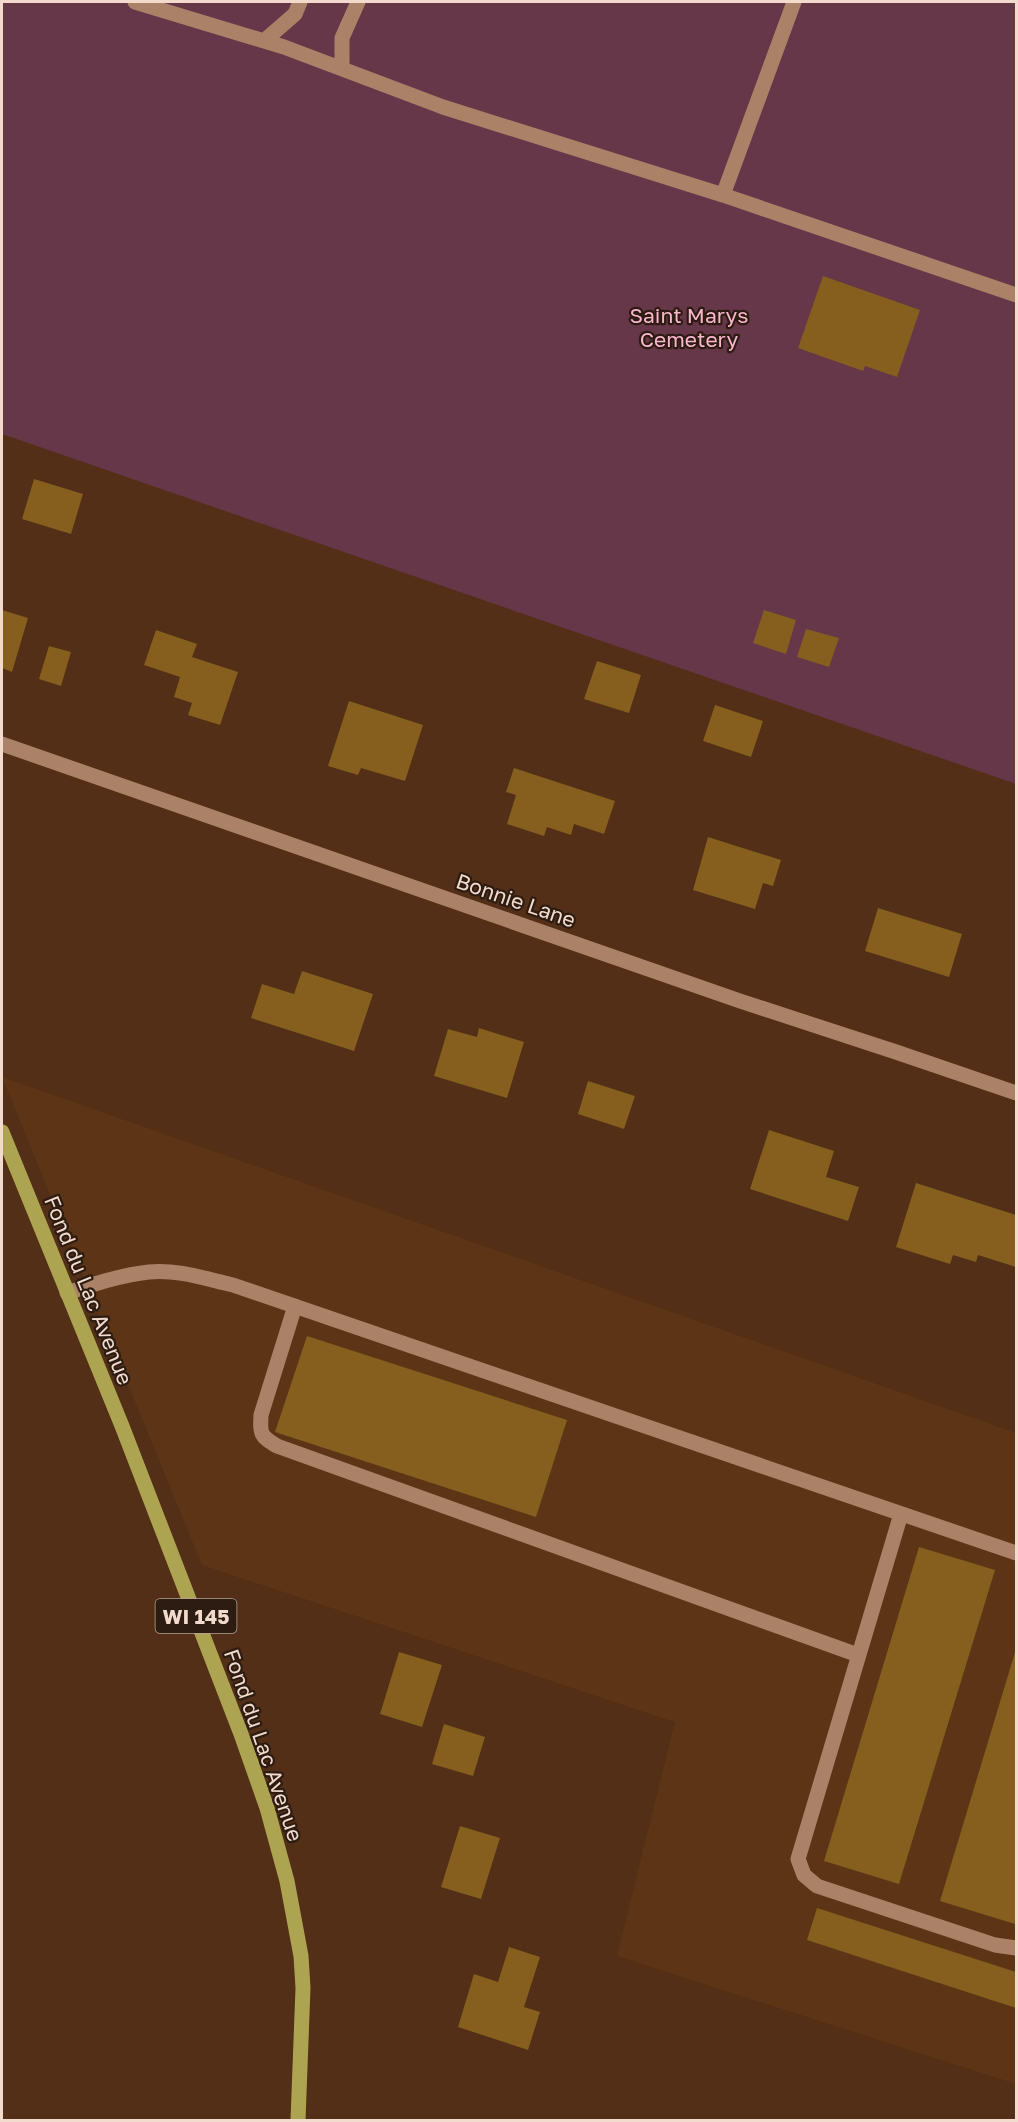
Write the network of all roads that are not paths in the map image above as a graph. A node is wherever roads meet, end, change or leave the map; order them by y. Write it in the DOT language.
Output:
graph roads {
  1 [pos="135,2"];
  2 [pos="300,2"];
  3 [pos="358,2"];
  4 [pos="794,2"];
  5 [pos="264,40"];
  6 [pos="342,69"];
  7 [pos="723,195"];
  8 [pos="1017,295"];
  9 [pos="2,744"];
  10 [pos="1017,1093"];
  11 [pos="2,1132"];
  12 [pos="67,1293"];
  13 [pos="295,1306"];
  14 [pos="901,1514"];
  15 [pos="1017,1553"];
  16 [pos="858,1655"];
  17 [pos="1017,1948"];
  18 [pos="298,2121"];
  1 -- 5 [label="street"];
  2 -- 5 [label="street"];
  3 -- 6 [label="street"];
  4 -- 7 [label="street"];
  5 -- 6 [label="street"];
  6 -- 7 [label="street"];
  7 -- 8 [label="street"];
  9 -- 10 [label="street, Bonnie Lane"];
  11 -- 12 [label="main road, Fond du Lac Avenue / WI 145"];
  12 -- 13 [label="street"];
  12 -- 18 [label="main road, Fond du Lac Avenue / WI 145"];
  13 -- 14 [label="street"];
  13 -- 16 [label="street"];
  14 -- 15 [label="street"];
  14 -- 16 [label="street"];
  16 -- 17 [label="street"];
}
